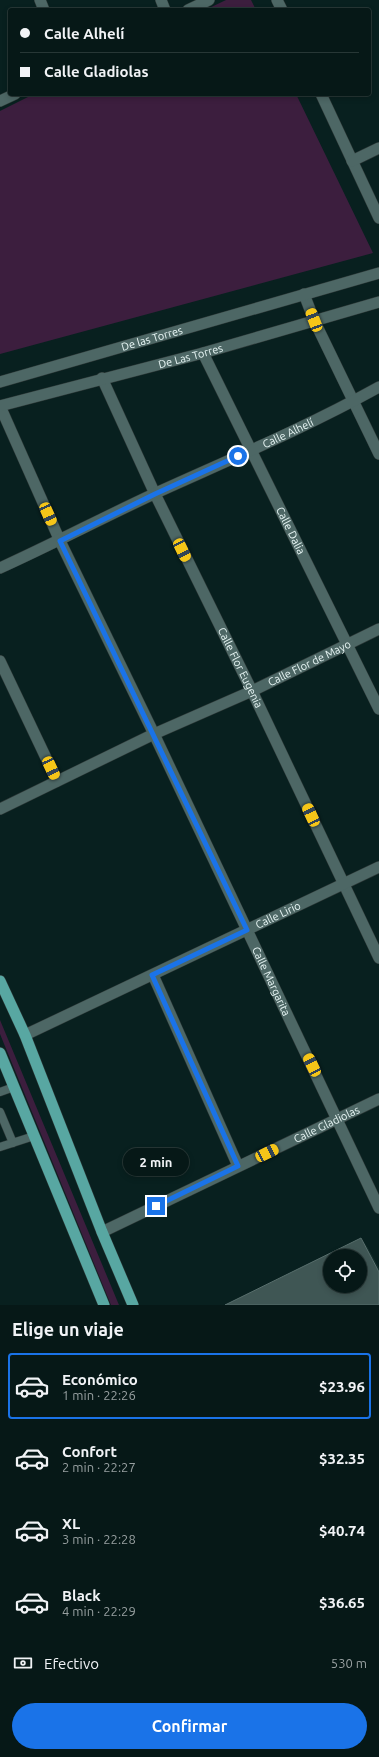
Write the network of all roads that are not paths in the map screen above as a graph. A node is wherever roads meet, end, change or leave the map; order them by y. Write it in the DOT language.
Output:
graph roads {
  1 [pos="209,0"];
  2 [pos="192,8"];
  3 [pos="11,96"];
  4 [pos="322,96"];
  5 [pos="0,101"];
  6 [pos="379,148"];
  7 [pos="352,160"];
  8 [pos="379,218"];
  9 [pos="379,273"];
  10 [pos="304,294"];
  11 [pos="379,302"];
  12 [pos="314,320"];
  13 [pos="203,353"];
  14 [pos="102,378"];
  15 [pos="0,382"];
  16 [pos="379,387"];
  17 [pos="354,401"];
  18 [pos="0,406"];
  19 [pos="252,450"];
  20 [pos="379,454"];
  21 [pos="155,494"];
  22 [pos="60,541"];
  23 [pos="0,568"];
  24 [pos="379,629"];
  25 [pos="348,644"];
  26 [pos="0,661"];
  27 [pos="252,691"];
  28 [pos="379,709"];
  29 [pos="154,734"];
  30 [pos="57,782"];
  31 [pos="0,809"];
  32 [pos="379,867"];
  33 [pos="343,884"];
  34 [pos="247,930"];
  35 [pos="379,958"];
  36 [pos="152,975"];
  37 [pos="0,981"];
  38 [pos="25,1035"];
  39 [pos="0,1053"];
  40 [pos="14,1087"];
  41 [pos="0,1092"];
  42 [pos="379,1099"];
  43 [pos="0,1112"];
  44 [pos="338,1119"];
  45 [pos="34,1136"];
  46 [pos="13,1143"];
  47 [pos="0,1147"];
  48 [pos="238,1166"];
  49 [pos="379,1208"];
  50 [pos="102,1232"];
  51 [pos="104,1305"];
  52 [pos="133,1305"];
  1 -- 2 [label="street"];
  3 -- 5 [label="street"];
  4 -- 7 [label="street"];
  6 -- 7 [label="street"];
  7 -- 8 [label="street"];
  9 -- 10 [label="street, De las Torres"];
  10 -- 12 [label="street"];
  10 -- 15 [label="street, De las Torres"];
  11 -- 12 [label="street, De Las Torres"];
  12 -- 13 [label="street, De Las Torres"];
  12 -- 17 [label="street"];
  13 -- 14 [label="street, De Las Torres"];
  13 -- 19 [label="street, Calle Dalia"];
  14 -- 18 [label="street, De Las Torres"];
  14 -- 21 [label="street, Calle Flor Eugenia"];
  16 -- 17 [label="street, Calle Alhelí"];
  17 -- 19 [label="street, Calle Alhelí"];
  17 -- 20 [label="street"];
  18 -- 22 [label="street, Calle Margarita"];
  19 -- 21 [label="street, Calle Alhelí"];
  19 -- 25 [label="street, Calle Dalia"];
  21 -- 22 [label="street, Calle Alhelí"];
  21 -- 27 [label="street, Calle Flor Eugenia"];
  22 -- 23 [label="street, Calle Alhelí"];
  22 -- 29 [label="street, Calle Margarita"];
  24 -- 25 [label="street, Calle Flor de Mayo"];
  25 -- 27 [label="street, Calle Flor de Mayo"];
  25 -- 28 [label="street, Calle Dalia"];
  26 -- 30 [label="street"];
  27 -- 29 [label="street, Calle Flor de Mayo"];
  27 -- 33 [label="street, Calle Flor Eugenia"];
  29 -- 30 [label="street, Calle Flor de Mayo"];
  29 -- 34 [label="street, Calle Margarita"];
  30 -- 31 [label="street, Calle Flor de Mayo"];
  32 -- 33 [label="street, Calle Lirio"];
  33 -- 34 [label="street, Calle Lirio"];
  33 -- 35 [label="street, Calle Flor Eugenia"];
  34 -- 36 [label="street, Calle Lirio"];
  34 -- 44 [label="street, Calle Margarita"];
  36 -- 38 [label="street, Calle Lirio"];
  36 -- 48 [label="street"];
  37 -- 38 [label="main road"];
  38 -- 50 [label="main road"];
  39 -- 40 [label="main road"];
  40 -- 41 [label="lane"];
  40 -- 45 [label="main road"];
  42 -- 44 [label="street, Calle Gladiolas"];
  43 -- 46 [label="lane"];
  44 -- 48 [label="street, Calle Gladiolas"];
  44 -- 49 [label="street, Calle Margarita"];
  45 -- 46 [label="lane"];
  45 -- 51 [label="main road"];
  46 -- 47 [label="lane"];
  48 -- 50 [label="street, Calle Gladiolas"];
  50 -- 52 [label="main road"];
}
